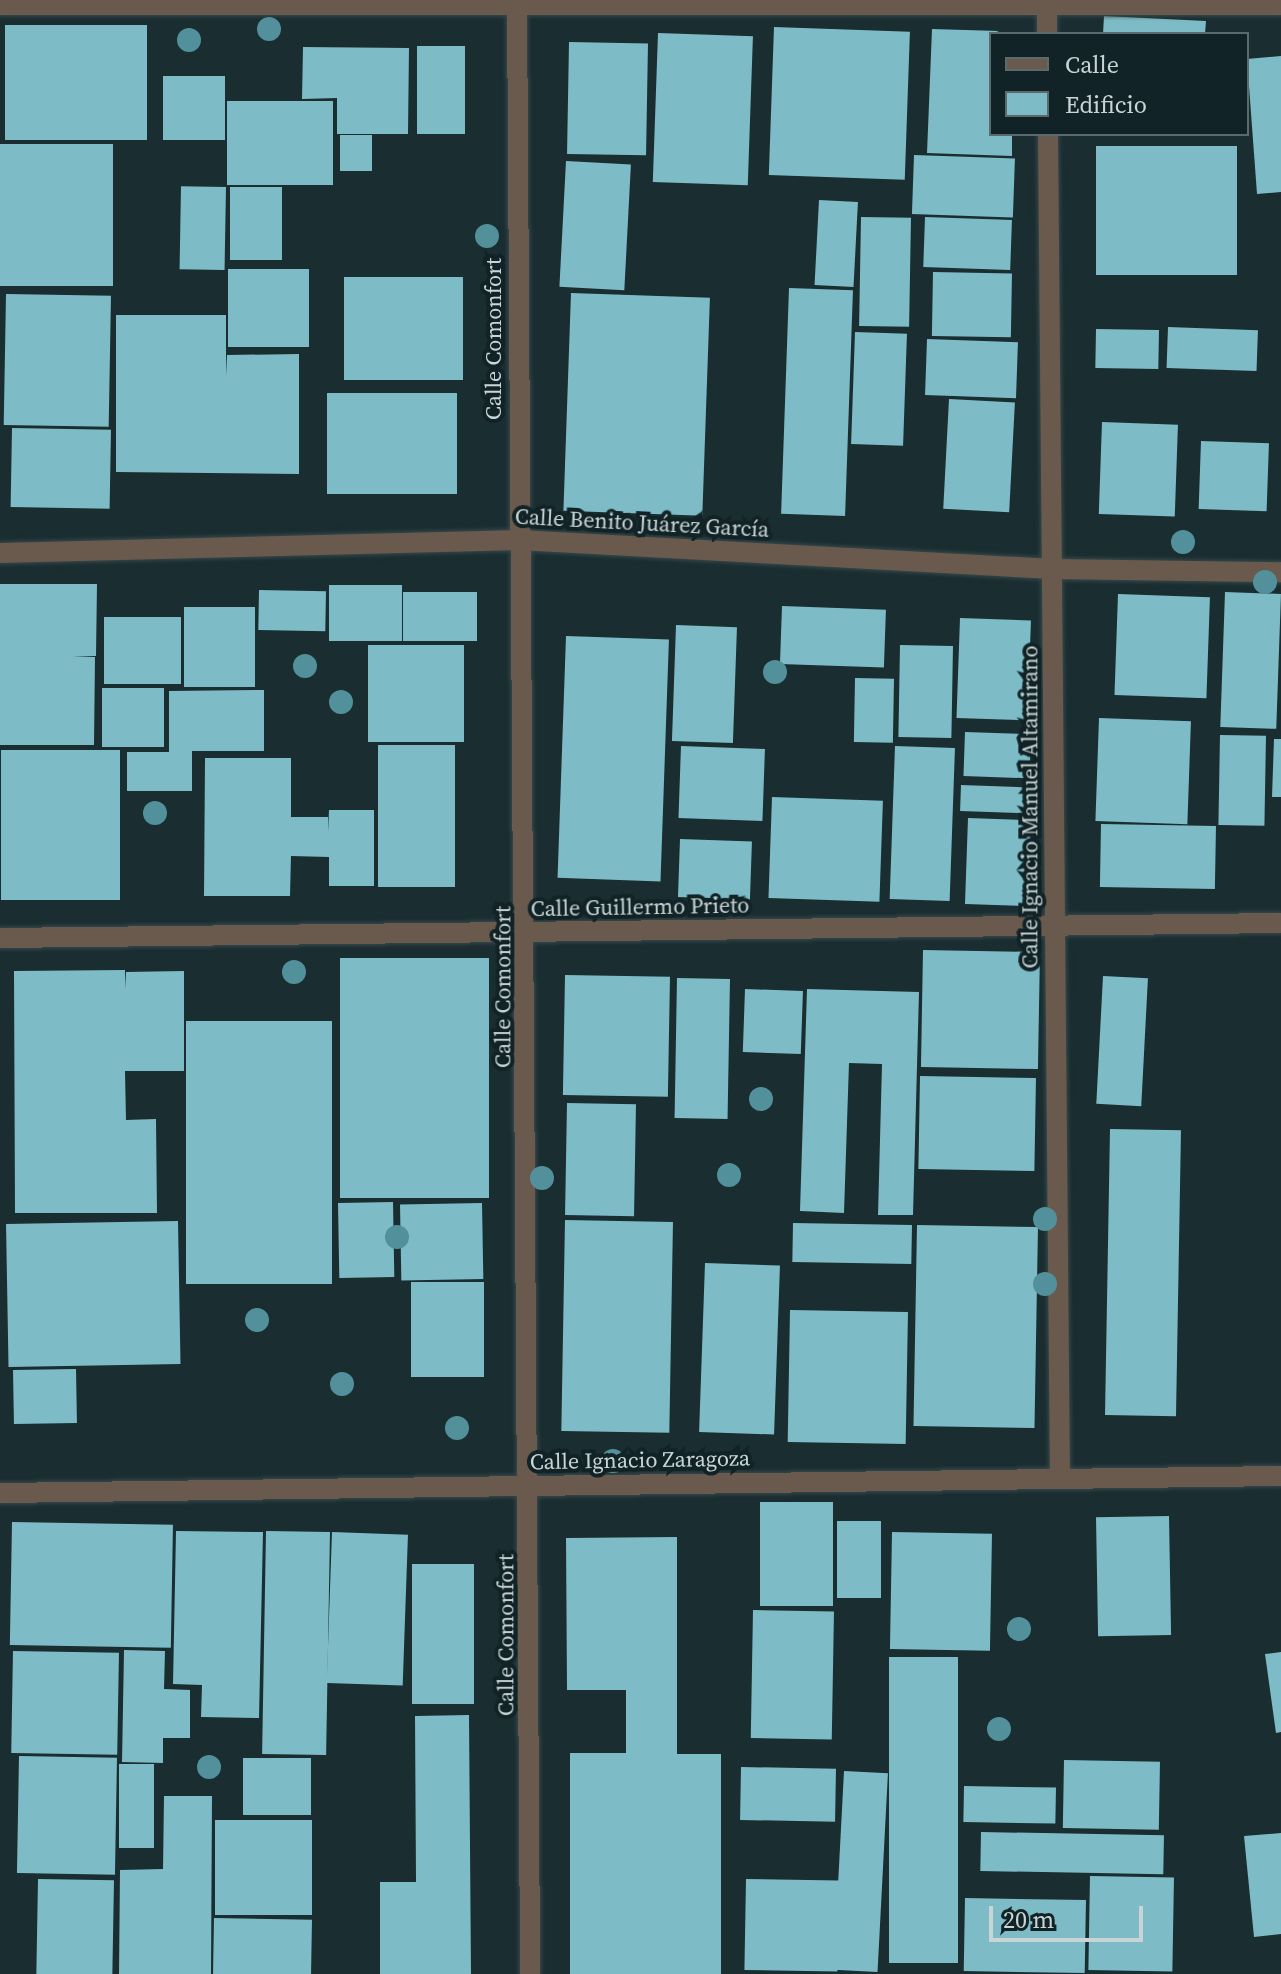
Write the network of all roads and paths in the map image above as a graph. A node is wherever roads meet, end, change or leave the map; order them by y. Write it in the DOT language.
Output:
graph roads {
  1 [pos="1047,2"];
  2 [pos="517,3"];
  3 [pos="0,5"];
  4 [pos="1281,5"];
  5 [pos="1047,32"];
  6 [pos="1048,136"];
  7 [pos="519,540"];
  8 [pos="0,553"];
  9 [pos="1052,569"];
  10 [pos="1281,572"];
  11 [pos="1281,923"];
  12 [pos="1055,926"];
  13 [pos="527,932"];
  14 [pos="0,938"];
  15 [pos="1281,1476"];
  16 [pos="1060,1479"];
  17 [pos="529,1486"];
  18 [pos="0,1493"];
  19 [pos="530,1974"];
  1 -- 2 [label="street"];
  1 -- 4 [label="street"];
  1 -- 5 [label="street"];
  2 -- 3 [label="street"];
  2 -- 7 [label="street, Calle Comonfort"];
  6 -- 9 [label="street, Calle Ignacio Manuel Altamirano"];
  7 -- 8 [label="street, Calle Benito Juárez García"];
  7 -- 9 [label="street, Calle Benito Juárez García"];
  7 -- 13 [label="street, Calle Comonfort"];
  9 -- 10 [label="street, Calle Benito Juárez García"];
  9 -- 12 [label="street, Calle Ignacio Manuel Altamirano"];
  11 -- 12 [label="street, Calle Guillermo Prieto"];
  12 -- 13 [label="street, Calle Guillermo Prieto"];
  12 -- 16 [label="street, Calle Ignacio Manuel Altamirano"];
  13 -- 14 [label="street, Calle Guillermo Prieto"];
  13 -- 17 [label="street, Calle Comonfort"];
  15 -- 16 [label="street, Calle Ignacio Zaragoza"];
  16 -- 17 [label="street, Calle Ignacio Zaragoza"];
  17 -- 18 [label="street, Calle Ignacio Zaragoza"];
  17 -- 19 [label="street, Calle Comonfort"];
}
